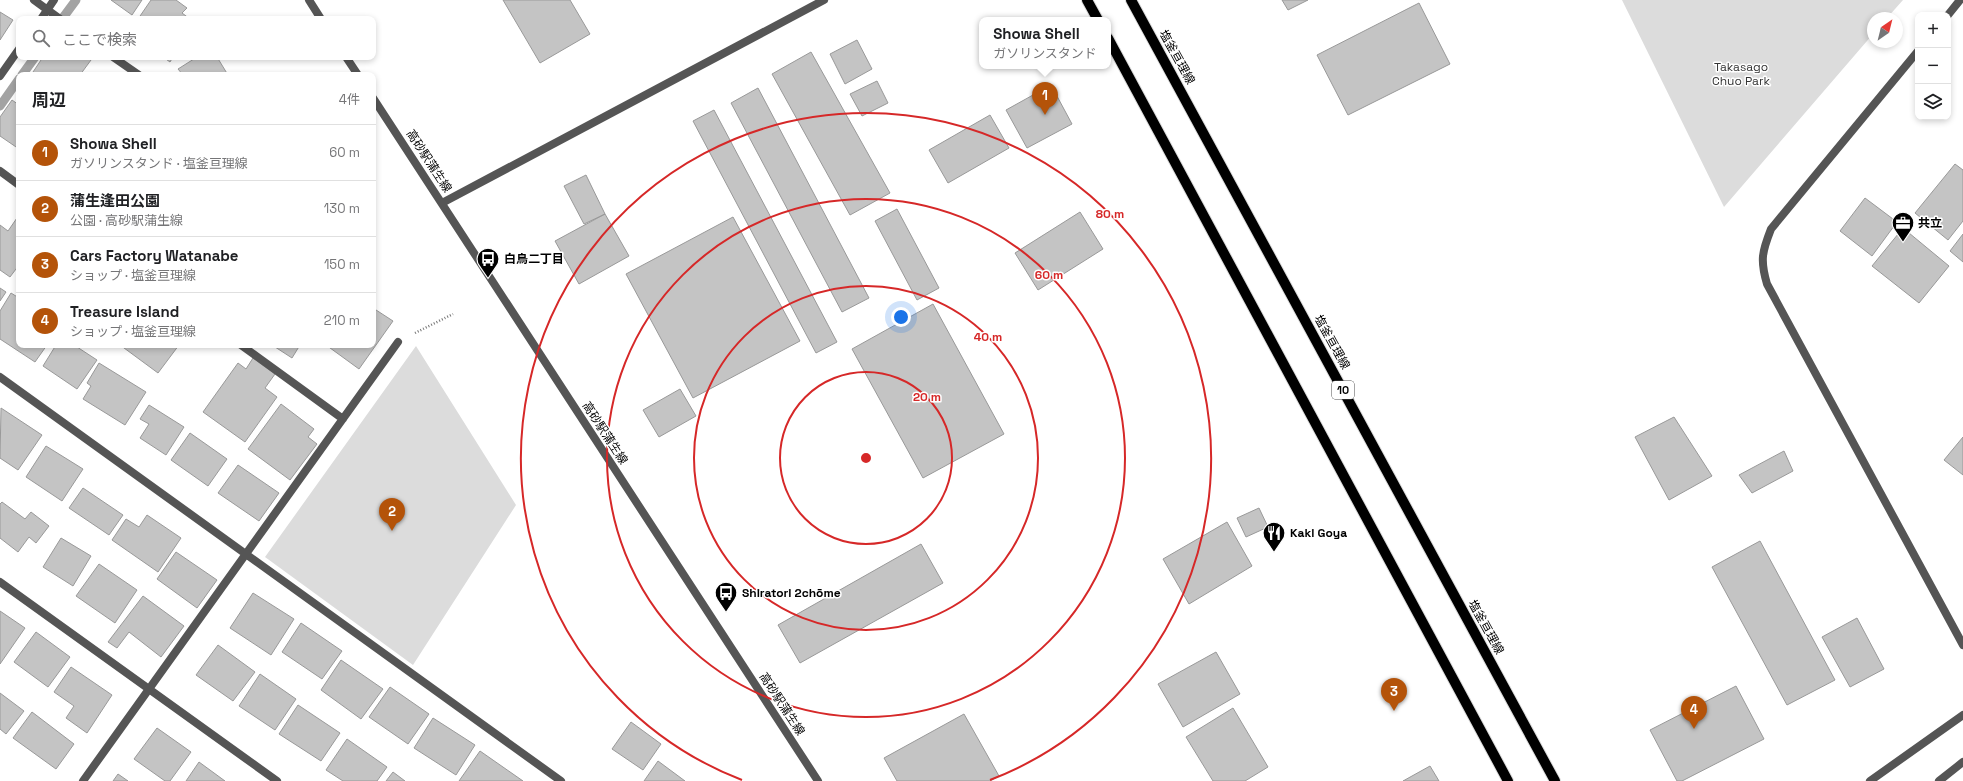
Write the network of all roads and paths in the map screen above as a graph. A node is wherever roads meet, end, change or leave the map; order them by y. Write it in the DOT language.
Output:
graph roads {
  1 [pos="34,0"];
  2 [pos="54,0"];
  3 [pos="309,0"];
  4 [pos="824,0"];
  5 [pos="1088,0"];
  6 [pos="1131,0"];
  7 [pos="1960,0"];
  8 [pos="48,10"];
  9 [pos="1950,12"];
  10 [pos="43,16"];
  11 [pos="56,16"];
  12 [pos="320,16"];
  13 [pos="1096,17"];
  14 [pos="1111,44"];
  15 [pos="16,53"];
  16 [pos="1915,55"];
  17 [pos="118,60"];
  18 [pos="348,60"];
  19 [pos="135,72"];
  20 [pos="356,72"];
  21 [pos="0,76"];
  22 [pos="376,103"];
  23 [pos="0,171"];
  24 [pos="16,183"];
  25 [pos="442,203"];
  26 [pos="453,314"];
  27 [pos="398,342"];
  28 [pos="245,348"];
  29 [pos="0,377"];
  30 [pos="343,419"];
  31 [pos="246,554"];
  32 [pos="0,582"];
  33 [pos="1963,645"];
  34 [pos="149,689"];
  35 [pos="1963,715"];
  36 [pos="1963,762"];
  37 [pos="83,781"];
  38 [pos="277,781"];
  39 [pos="561,781"];
  40 [pos="818,781"];
  41 [pos="1508,781"];
  42 [pos="1555,781"];
  43 [pos="1870,781"];
  44 [pos="1939,781"];
  1 -- 8 [label="street"];
  2 -- 8 [label="street"];
  3 -- 12 [label="street"];
  4 -- 25 [label="street"];
  5 -- 13 [label="main road"];
  6 -- 42 [label="main road, 塩釜亘理線 / 10"];
  7 -- 9 [label="street"];
  8 -- 10 [label="street"];
  8 -- 11 [label="street"];
  14 -- 41 [label="main road"];
  15 -- 21 [label="street"];
  16 -- 33 [label="street"];
  17 -- 19 [label="street"];
  18 -- 20 [label="street"];
  22 -- 25 [label="street, 高砂駅蒲生線"];
  23 -- 24 [label="street"];
  25 -- 40 [label="street, 高砂駅蒲生線"];
  26 -- 27 [label="path"];
  27 -- 30 [label="street"];
  28 -- 30 [label="street"];
  29 -- 31 [label="street"];
  30 -- 31 [label="street"];
  31 -- 34 [label="street"];
  31 -- 39 [label="street"];
  32 -- 34 [label="street"];
  34 -- 37 [label="street"];
  34 -- 38 [label="street"];
  35 -- 43 [label="street"];
  36 -- 44 [label="street"];
}
